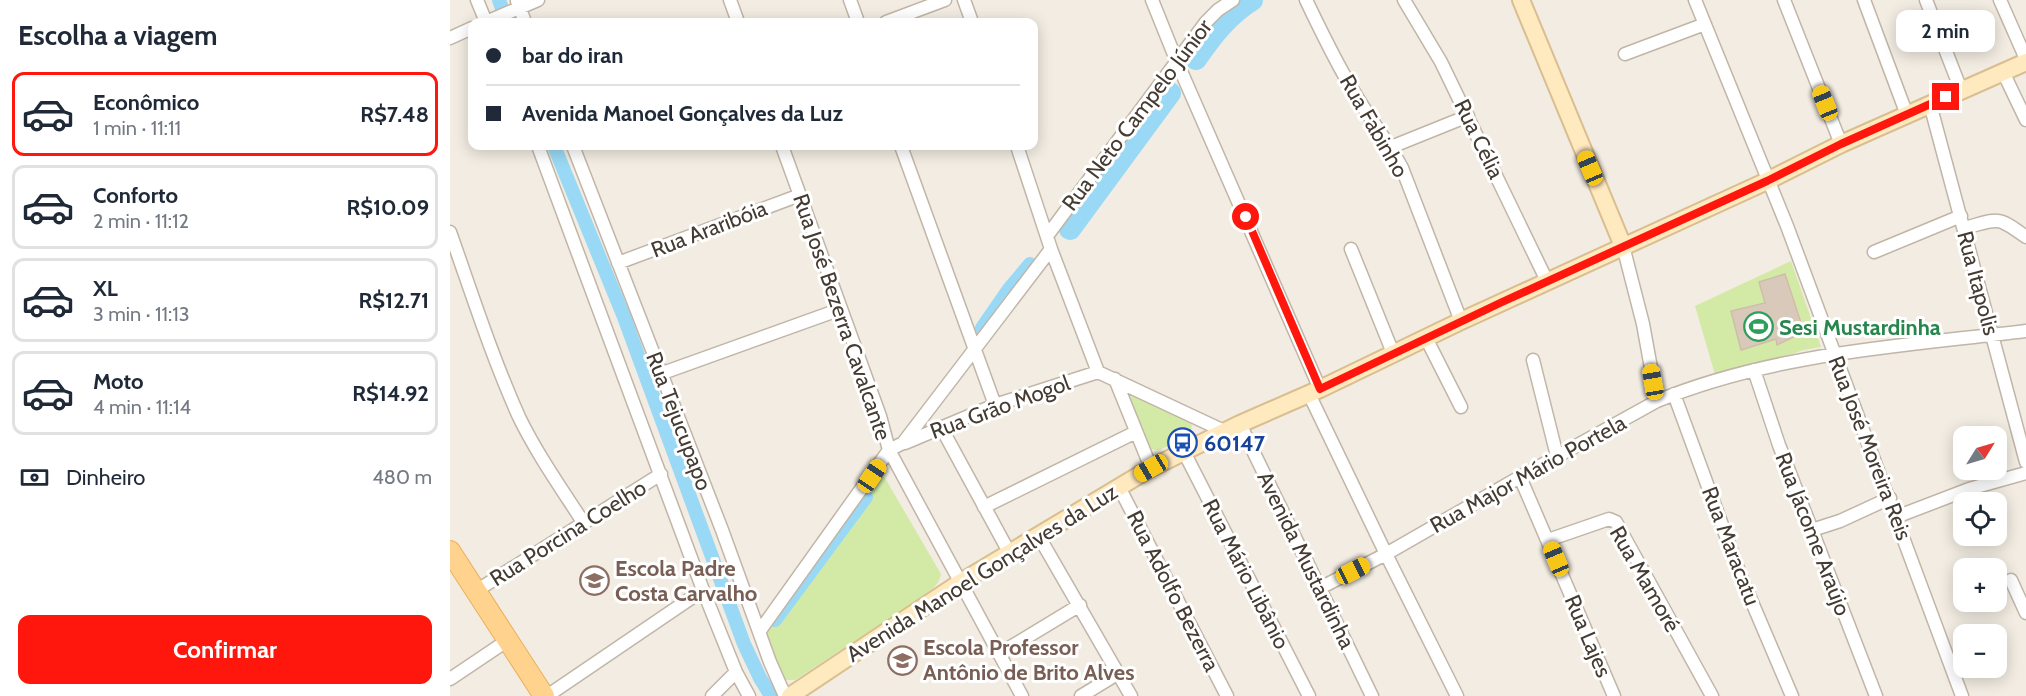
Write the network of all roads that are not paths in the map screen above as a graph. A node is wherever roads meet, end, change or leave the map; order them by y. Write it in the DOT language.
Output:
graph roads {
  1 [pos="477,0"];
  2 [pos="538,0"];
  3 [pos="730,0"];
  4 [pos="850,0"];
  5 [pos="945,0"];
  6 [pos="964,0"];
  7 [pos="1152,0"];
  8 [pos="1233,0"];
  9 [pos="1306,0"];
  10 [pos="1404,0"];
  11 [pos="1521,0"];
  12 [pos="1695,0"];
  13 [pos="1784,0"];
  14 [pos="1864,0"];
  15 [pos="1926,0"];
  16 [pos="2000,0"];
  17 [pos="516,6"];
  18 [pos="486,18"];
  19 [pos="494,18"];
  20 [pos="737,18"];
  21 [pos="857,18"];
  22 [pos="897,18"];
  23 [pos="971,18"];
  24 [pos="1705,24"];
  25 [pos="468,30"];
  26 [pos="450,38"];
  27 [pos="1625,54"];
  28 [pos="2026,61"];
  29 [pos="1177,62"];
  30 [pos="2003,72"];
  31 [pos="1961,90"];
  32 [pos="1930,104"];
  33 [pos="1907,115"];
  34 [pos="1468,116"];
  35 [pos="2026,120"];
  36 [pos="1841,144"];
  37 [pos="1391,147"];
  38 [pos="540,150"];
  39 [pos="575,150"];
  40 [pos="783,150"];
  41 [pos="903,150"];
  42 [pos="1018,150"];
  43 [pos="1767,181"];
  44 [pos="800,195"];
  45 [pos="1962,222"];
  46 [pos="450,232"];
  47 [pos="1047,236"];
  48 [pos="2026,237"];
  49 [pos="1623,246"];
  50 [pos="1051,249"];
  51 [pos="1351,249"];
  52 [pos="1874,252"];
  53 [pos="618,263"];
  54 [pos="1547,281"];
  55 [pos="841,309"];
  56 [pos="1461,321"];
  57 [pos="2026,331"];
  58 [pos="1991,335"];
  59 [pos="1426,338"];
  60 [pos="975,348"];
  61 [pos="1393,353"];
  62 [pos="1833,353"];
  63 [pos="1533,360"];
  64 [pos="1754,370"];
  65 [pos="1098,372"];
  66 [pos="660,374"];
  67 [pos="1114,379"];
  68 [pos="1315,391"];
  69 [pos="1674,394"];
  70 [pos="1657,401"];
  71 [pos="995,405"];
  72 [pos="1461,407"];
  73 [pos="1240,424"];
  74 [pos="942,429"];
  75 [pos="1224,431"];
  76 [pos="1136,432"];
  77 [pos="903,443"];
  78 [pos="889,450"];
  79 [pos="1184,452"];
  80 [pos="1557,456"];
  81 [pos="2026,462"];
  82 [pos="1151,468"];
  83 [pos="2026,473"];
  84 [pos="661,474"];
  85 [pos="1520,477"];
  86 [pos="1119,487"];
  87 [pos="1890,498"];
  88 [pos="984,507"];
  89 [pos="1896,517"];
  90 [pos="583,522"];
  91 [pos="1812,530"];
  92 [pos="1038,535"];
  93 [pos="1548,540"];
  94 [pos="450,551"];
  95 [pos="1009,552"];
  96 [pos="1386,554"];
  97 [pos="2011,580"];
  98 [pos="961,582"];
  99 [pos="1320,588"];
  100 [pos="703,590"];
  101 [pos="476,591"];
  102 [pos="1080,605"];
  103 [pos="2026,613"];
  104 [pos="759,632"];
  105 [pos="507,640"];
  106 [pos="999,654"];
  107 [pos="736,672"];
  108 [pos="1118,674"];
  109 [pos="450,679"];
  110 [pos="546,696"];
  111 [pos="712,696"];
  112 [pos="749,696"];
  113 [pos="785,696"];
  114 [pos="790,696"];
  115 [pos="1022,696"];
  116 [pos="1081,696"];
  117 [pos="1131,696"];
  118 [pos="1227,696"];
  119 [pos="1309,696"];
  120 [pos="1372,696"];
  121 [pos="1457,696"];
  122 [pos="1614,696"];
  123 [pos="1712,696"];
  124 [pos="1792,696"];
  125 [pos="1876,696"];
  126 [pos="1962,696"];
  1 -- 18 [label="street"];
  2 -- 17 [label="street"];
  3 -- 20 [label="street"];
  4 -- 21 [label="street"];
  5 -- 22 [label="street"];
  6 -- 23 [label="street"];
  7 -- 29 [label="street"];
  8 -- 29 [label="street, Rua Neto Campelo Júnior"];
  9 -- 37 [label="street, Rua Fabinho"];
  10 -- 34 [label="street, Rua Célia"];
  11 -- 49 [label="main road"];
  12 -- 24 [label="street, Rua José Moreira Reis"];
  13 -- 36 [label="street"];
  14 -- 33 [label="street"];
  15 -- 31 [label="street"];
  16 -- 28 [label="street"];
  17 -- 19 [label="street"];
  24 -- 27 [label="street"];
  24 -- 43 [label="street, Rua José Moreira Reis"];
  25 -- 26 [label="street"];
  28 -- 30 [label="main road, Avenida Manoel Gonçalves da Luz"];
  29 -- 47 [label="street, Rua Neto Campelo Júnior"];
  29 -- 68 [label="street"];
  30 -- 31 [label="main road, Avenida Manoel Gonçalves da Luz"];
  30 -- 35 [label="street"];
  31 -- 32 [label="main road, Avenida Manoel Gonçalves da Luz"];
  32 -- 33 [label="main road, Avenida Manoel Gonçalves da Luz"];
  32 -- 45 [label="street, Rua Itapolis"];
  33 -- 36 [label="main road, Avenida Manoel Gonçalves da Luz"];
  34 -- 37 [label="street"];
  34 -- 54 [label="street, Rua Célia"];
  36 -- 43 [label="main road, Avenida Manoel Gonçalves da Luz"];
  37 -- 56 [label="street, Rua Fabinho"];
  38 -- 84 [label="street, Rua Tejucupapo"];
  39 -- 53 [label="street, Rua Tejucupapo"];
  40 -- 44 [label="street, Rua José Bezerra Cavalcante"];
  41 -- 60 [label="street"];
  42 -- 47 [label="street"];
  43 -- 49 [label="main road, Avenida Manoel Gonçalves da Luz"];
  43 -- 62 [label="street, Rua José Moreira Reis"];
  44 -- 53 [label="street, Rua Araribóia"];
  44 -- 55 [label="street, Rua José Bezerra Cavalcante"];
  45 -- 48 [label="street"];
  45 -- 52 [label="street"];
  45 -- 58 [label="street, Rua Itapolis"];
  46 -- 90 [label="street"];
  47 -- 50 [label="street"];
  49 -- 54 [label="main road, Avenida Manoel Gonçalves da Luz"];
  49 -- 70 [label="street"];
  50 -- 60 [label="street"];
  50 -- 65 [label="street"];
  51 -- 61 [label="street"];
  53 -- 66 [label="street, Rua Tejucupapo"];
  54 -- 56 [label="main road, Avenida Manoel Gonçalves da Luz"];
  55 -- 66 [label="street"];
  55 -- 78 [label="street, Rua José Bezerra Cavalcante"];
  56 -- 59 [label="main road, Avenida Manoel Gonçalves da Luz"];
  57 -- 58 [label="street, Rua Major Mário Portela"];
  58 -- 62 [label="street, Rua Major Mário Portela"];
  58 -- 81 [label="street, Rua Itapolis"];
  59 -- 61 [label="main road, Avenida Manoel Gonçalves da Luz"];
  59 -- 72 [label="street"];
  60 -- 71 [label="street"];
  60 -- 77 [label="street"];
  61 -- 68 [label="main road, Avenida Manoel Gonçalves da Luz"];
  62 -- 64 [label="street, Rua Major Mário Portela"];
  62 -- 87 [label="street, Rua José Moreira Reis"];
  63 -- 80 [label="street"];
  64 -- 69 [label="street, Rua Major Mário Portela"];
  64 -- 91 [label="street, Rua Jácome Araújo"];
  65 -- 67 [label="street"];
  65 -- 71 [label="street, Rua Grão Mogol"];
  66 -- 104 [label="street, Rua Tejucupapo"];
  67 -- 75 [label="street"];
  67 -- 76 [label="street"];
  68 -- 73 [label="main road, Avenida Manoel Gonçalves da Luz"];
  68 -- 96 [label="street"];
  69 -- 70 [label="street, Rua Major Mário Portela"];
  69 -- 124 [label="street, Rua Maracatu"];
  70 -- 80 [label="street, Rua Major Mário Portela"];
  71 -- 74 [label="street, Rua Grão Mogol"];
  73 -- 75 [label="main road, Avenida Manoel Gonçalves da Luz"];
  73 -- 99 [label="street, Avenida Mustardinha"];
  74 -- 77 [label="street, Rua Grão Mogol"];
  74 -- 88 [label="street"];
  75 -- 79 [label="main road, Avenida Manoel Gonçalves da Luz"];
  76 -- 82 [label="street"];
  76 -- 88 [label="street"];
  77 -- 78 [label="street"];
  78 -- 98 [label="street, Rua José Bezerra Cavalcante"];
  78 -- 104 [label="street"];
  79 -- 82 [label="main road, Avenida Manoel Gonçalves da Luz"];
  79 -- 119 [label="street, Rua Mário Libânio"];
  80 -- 85 [label="street, Rua Major Mário Portela"];
  82 -- 86 [label="main road, Avenida Manoel Gonçalves da Luz"];
  83 -- 89 [label="street"];
  84 -- 90 [label="street, Rua Porcina Coelho"];
  84 -- 100 [label="street, Rua Tejucupapo"];
  85 -- 93 [label="street, Rua Lajes"];
  85 -- 96 [label="street, Rua Major Mário Portela"];
  86 -- 92 [label="main road, Avenida Manoel Gonçalves da Luz"];
  86 -- 118 [label="street, Rua Adolfo Bezerra"];
  87 -- 89 [label="street, Rua José Moreira Reis"];
  87 -- 91 [label="street"];
  88 -- 95 [label="street"];
  89 -- 126 [label="street, Rua José Moreira Reis"];
  90 -- 101 [label="street, Rua Porcina Coelho"];
  91 -- 125 [label="street, Rua Jácome Araújo"];
  92 -- 95 [label="main road, Avenida Manoel Gonçalves da Luz"];
  92 -- 102 [label="street"];
  93 -- 122 [label="street, Rua Lajes"];
  93 -- 123 [label="street, Rua Mamoré"];
  94 -- 101 [label="main road"];
  95 -- 98 [label="main road, Avenida Manoel Gonçalves da Luz"];
  96 -- 99 [label="street, Rua Major Mário Portela"];
  96 -- 121 [label="street"];
  97 -- 103 [label="street"];
  98 -- 106 [label="street, Rua José Bezerra Cavalcante"];
  98 -- 114 [label="main road, Avenida Manoel Gonçalves da Luz"];
  99 -- 120 [label="street, Avenida Mustardinha"];
  100 -- 107 [label="street, Rua Tejucupapo"];
  100 -- 110 [label="street"];
  101 -- 105 [label="main road"];
  102 -- 106 [label="street"];
  102 -- 108 [label="street"];
  104 -- 113 [label="street, Rua Tejucupapo"];
  105 -- 109 [label="street"];
  105 -- 110 [label="main road"];
  106 -- 115 [label="street, Rua José Bezerra Cavalcante"];
  107 -- 111 [label="street"];
  107 -- 112 [label="street, Rua Tejucupapo"];
  108 -- 116 [label="street"];
  108 -- 117 [label="street"];
}
